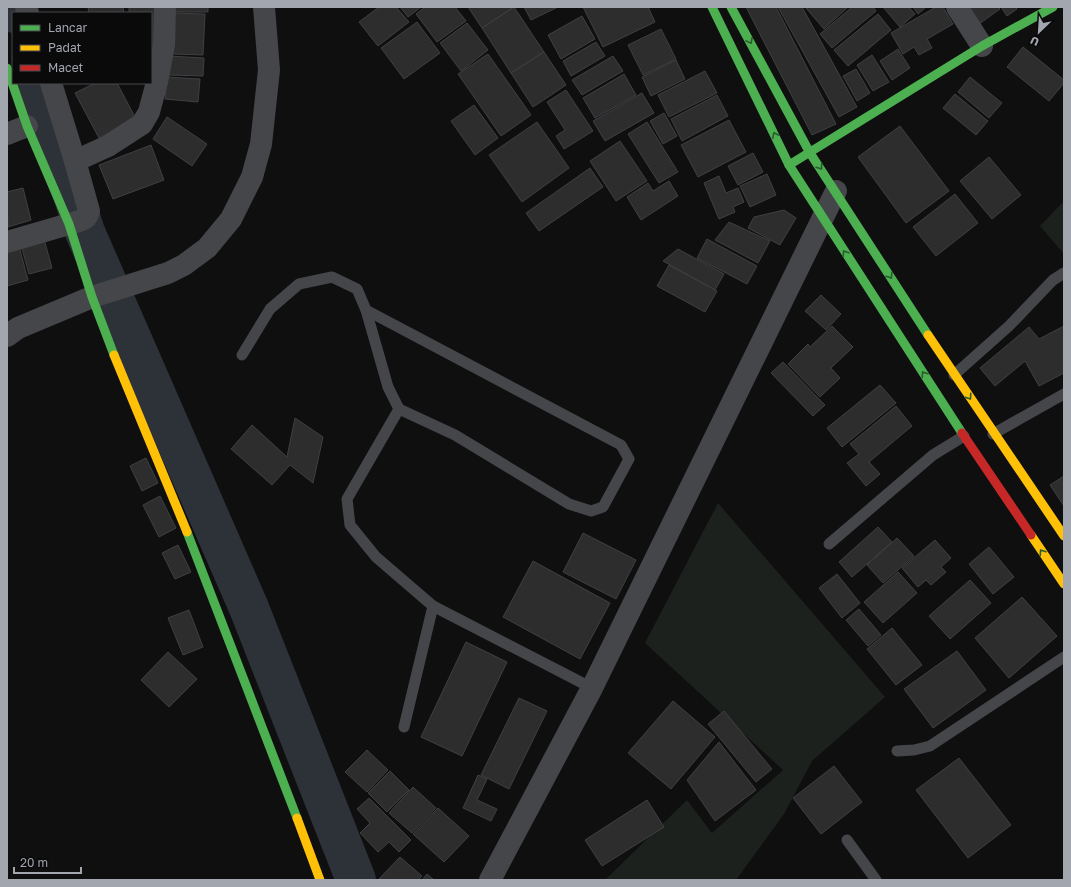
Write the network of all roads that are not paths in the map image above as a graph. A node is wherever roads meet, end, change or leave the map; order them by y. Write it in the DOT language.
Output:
graph roads {
  1 [pos="164,7"];
  2 [pos="264,7"];
  3 [pos="712,7"];
  4 [pos="731,7"];
  5 [pos="957,7"];
  6 [pos="1052,7"];
  7 [pos="982,46"];
  8 [pos="7,68"];
  9 [pos="12,82"];
  10 [pos="13,84"];
  11 [pos="50,84"];
  12 [pos="27,126"];
  13 [pos="7,134"];
  14 [pos="810,153"];
  15 [pos="79,159"];
  16 [pos="789,165"];
  17 [pos="836,191"];
  18 [pos="822,217"];
  19 [pos="75,224"];
  20 [pos="7,242"];
  21 [pos="1064,272"];
  22 [pos="95,292"];
  23 [pos="366,310"];
  24 [pos="7,336"];
  25 [pos="242,355"];
  26 [pos="954,375"];
  27 [pos="1064,394"];
  28 [pos="399,409"];
  29 [pos="993,434"];
  30 [pos="964,436"];
  31 [pos="1064,536"];
  32 [pos="829,544"];
  33 [pos="1064,584"];
  34 [pos="433,606"];
  35 [pos="1064,657"];
  36 [pos="592,688"];
  37 [pos="404,726"];
  38 [pos="897,751"];
  39 [pos="848,840"];
  40 [pos="320,880"];
  41 [pos="490,880"];
  42 [pos="876,880"];
  1 -- 15 [label="street"];
  2 -- 22 [label="street"];
  16 -- 3 [label="main road, one-way"];
  4 -- 14 [label="main road, one-way"];
  5 -- 7 [label="street"];
  6 -- 7 [label="main road"];
  7 -- 14 [label="main road"];
  8 -- 9 [label="main road"];
  10 -- 12 [label="main road"];
  11 -- 15 [label="street"];
  12 -- 13 [label="street"];
  12 -- 19 [label="main road"];
  14 -- 16 [label="main road"];
  14 -- 17 [label="main road, one-way"];
  15 -- 19 [label="street"];
  16 -- 18 [label="main road"];
  17 -- 18 [label="street"];
  17 -- 26 [label="main road, one-way"];
  30 -- 18 [label="main road, one-way"];
  18 -- 36 [label="street"];
  19 -- 20 [label="street"];
  19 -- 22 [label="main road"];
  21 -- 26 [label="lane"];
  22 -- 24 [label="street"];
  22 -- 40 [label="main road"];
  23 -- 25 [label="lane"];
  23 -- 28 [label="lane"];
  23 -- 28 [label="lane"];
  26 -- 29 [label="main road, one-way"];
  27 -- 29 [label="lane"];
  28 -- 34 [label="lane"];
  29 -- 31 [label="main road"];
  30 -- 32 [label="lane"];
  33 -- 30 [label="main road, one-way"];
  34 -- 36 [label="lane"];
  34 -- 37 [label="lane"];
  35 -- 38 [label="lane"];
  36 -- 41 [label="street"];
  39 -- 42 [label="lane"];
}
